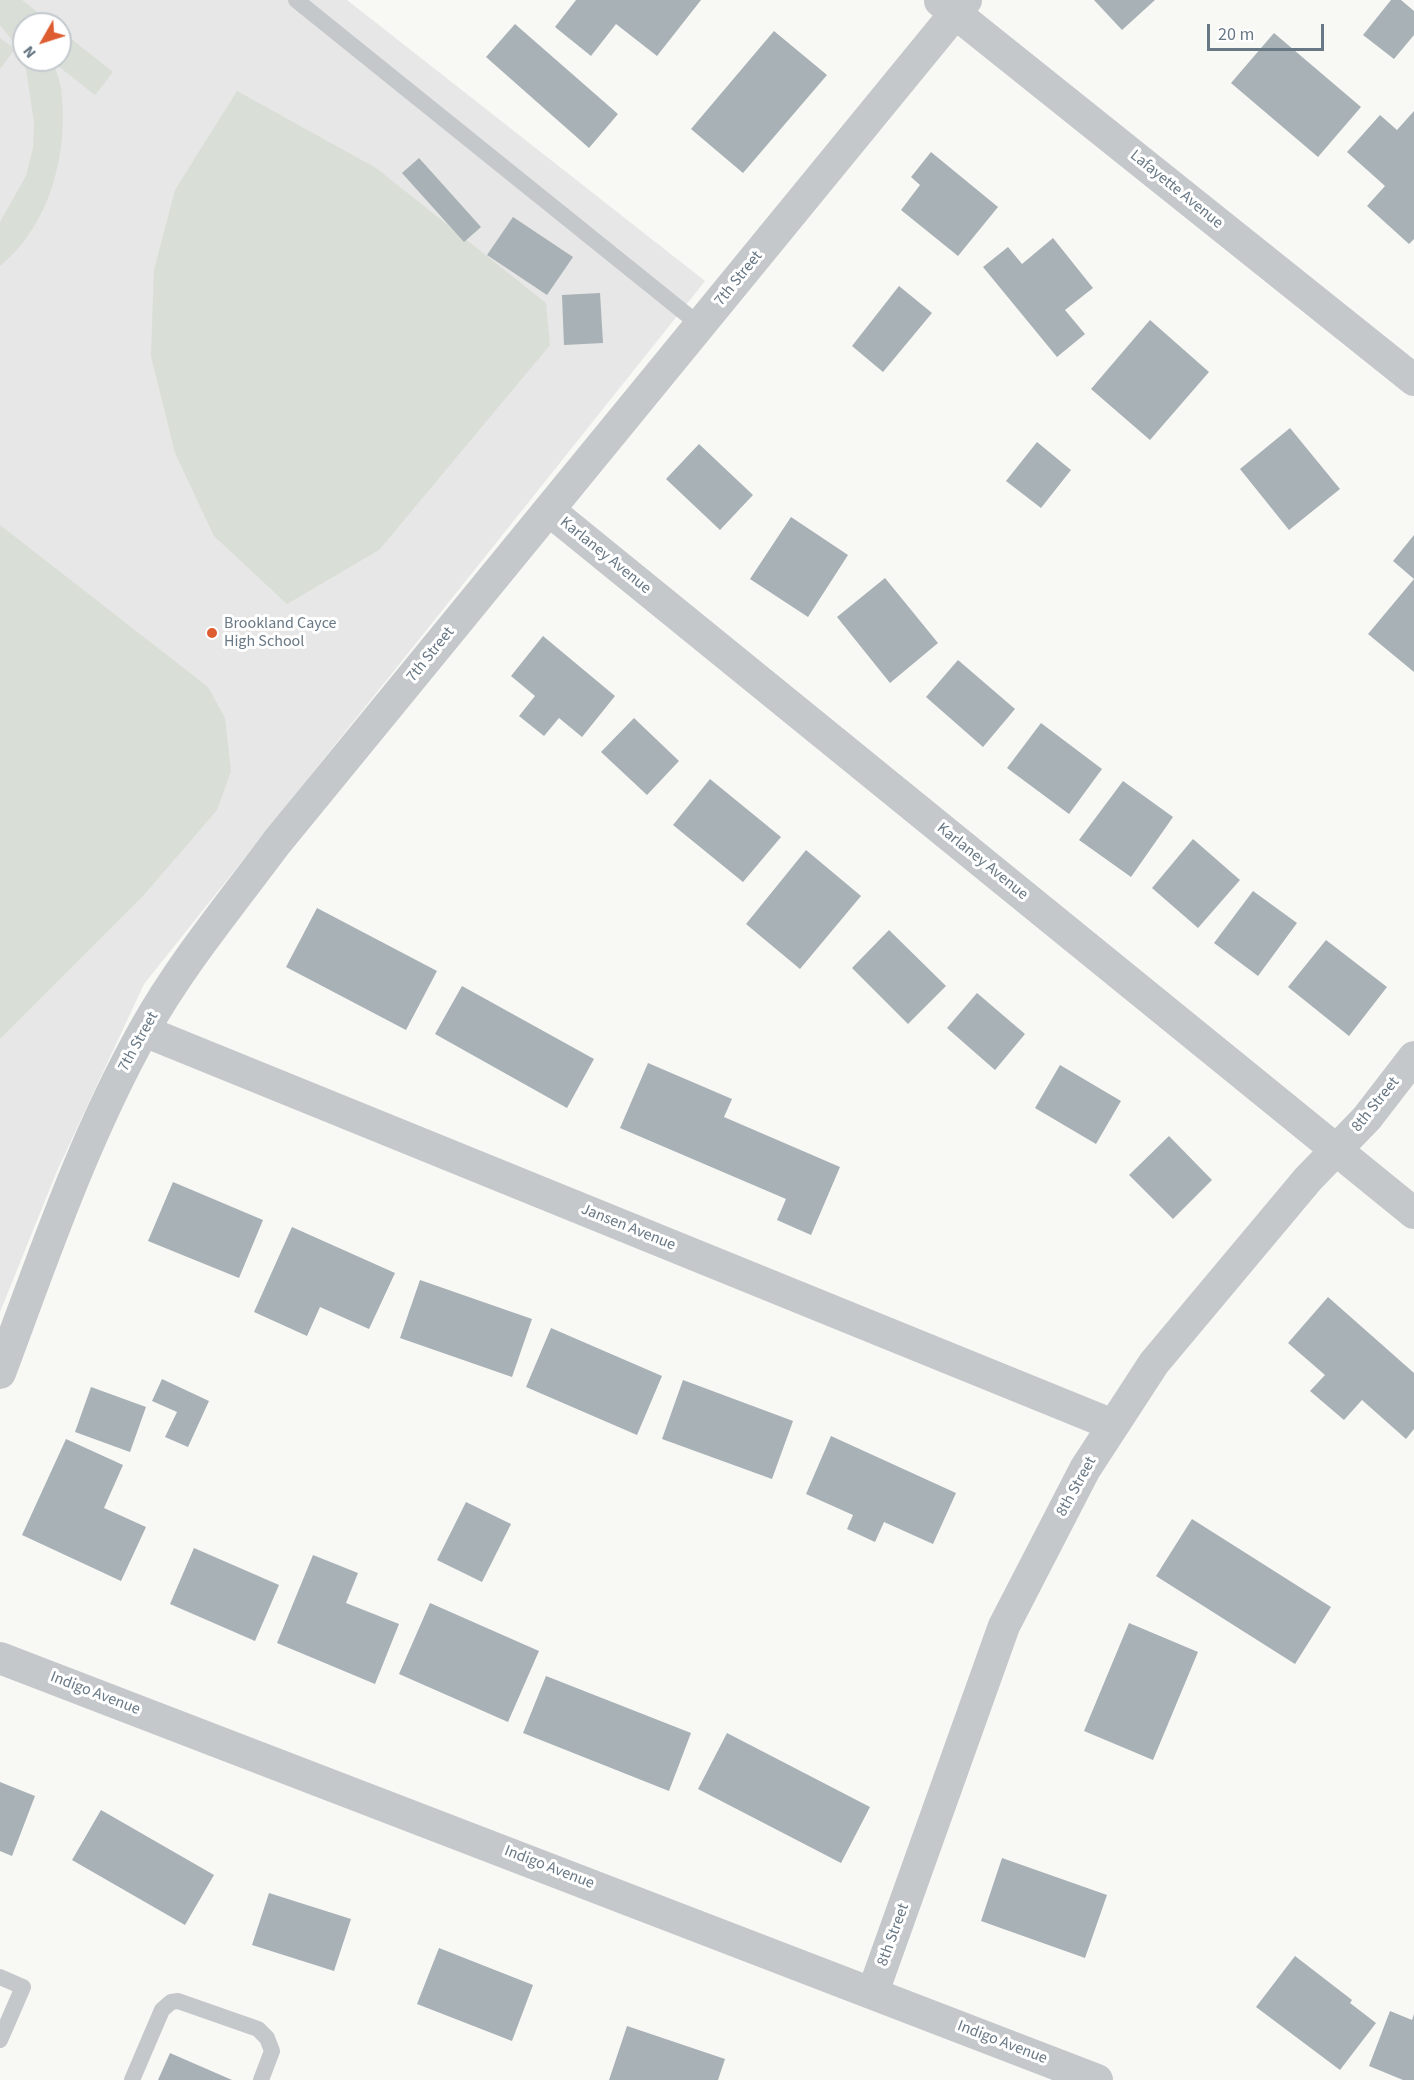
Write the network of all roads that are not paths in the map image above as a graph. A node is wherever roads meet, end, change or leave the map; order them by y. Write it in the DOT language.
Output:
graph roads {
  1 [pos="296,0"];
  2 [pos="953,4"];
  3 [pos="700,326"];
  4 [pos="1414,380"];
  5 [pos="550,511"];
  6 [pos="144,1031"];
  7 [pos="1414,1058"];
  8 [pos="1337,1150"];
  9 [pos="1414,1213"];
  10 [pos="0,1373"];
  11 [pos="1113,1425"];
  12 [pos="0,1658"];
  13 [pos="0,1977"];
  14 [pos="873,1992"];
  15 [pos="0,2040"];
  16 [pos="132,2080"];
  17 [pos="261,2080"];
  18 [pos="1097,2080"];
  1 -- 3 [label="lane"];
  2 -- 3 [label="street, 7th Street"];
  2 -- 4 [label="street, Lafayette Avenue"];
  3 -- 5 [label="street, 7th Street"];
  5 -- 6 [label="street, 7th Street"];
  5 -- 8 [label="street, Karlaney Avenue"];
  6 -- 10 [label="street, 7th Street"];
  6 -- 11 [label="street, Jansen Avenue"];
  7 -- 8 [label="street, 8th Street"];
  8 -- 9 [label="street, Karlaney Avenue"];
  8 -- 11 [label="street, 8th Street"];
  11 -- 14 [label="street, 8th Street"];
  12 -- 14 [label="street, Indigo Avenue"];
  13 -- 15 [label="lane"];
  14 -- 18 [label="street, Indigo Avenue"];
  16 -- 17 [label="lane"];
}
